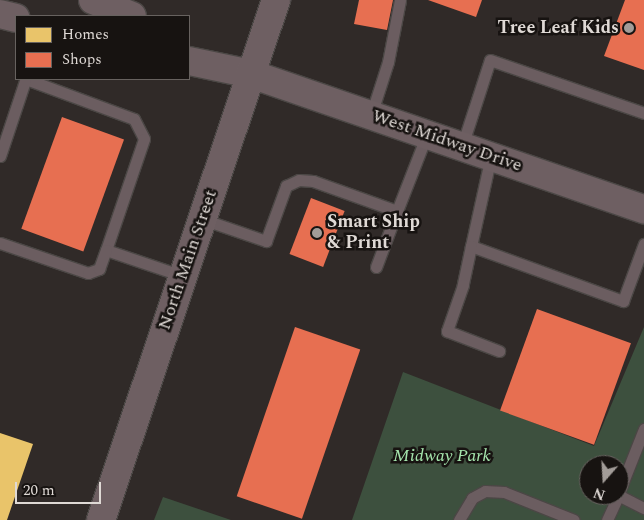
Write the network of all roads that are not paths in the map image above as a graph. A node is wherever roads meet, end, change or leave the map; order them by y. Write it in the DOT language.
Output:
graph roads {
  1 [pos="93,0"];
  2 [pos="276,0"];
  3 [pos="400,0"];
  4 [pos="0,14"];
  5 [pos="130,15"];
  6 [pos="15,18"];
  7 [pos="190,43"];
  8 [pos="190,61"];
  9 [pos="251,74"];
  10 [pos="26,80"];
  11 [pos="644,113"];
  12 [pos="371,115"];
  13 [pos="427,134"];
  14 [pos="462,146"];
  15 [pos="0,156"];
  16 [pos="491,156"];
  17 [pos="644,209"];
  18 [pos="396,212"];
  19 [pos="202,219"];
  20 [pos="0,242"];
  21 [pos="644,244"];
  22 [pos="471,246"];
  23 [pos="106,250"];
  24 [pos="376,267"];
  25 [pos="183,276"];
  26 [pos="499,350"];
  27 [pos="644,428"];
  28 [pos="629,466"];
  29 [pos="629,500"];
  30 [pos="613,505"];
  31 [pos="644,508"];
  32 [pos="101,520"];
  33 [pos="459,520"];
  34 [pos="574,520"];
  35 [pos="606,520"];
  1 -- 5 [label="main road"];
  2 -- 9 [label="main road, North Main Street"];
  3 -- 12 [label="lane"];
  4 -- 6 [label="main road"];
  7 -- 9 [label="main road"];
  8 -- 9 [label="main road"];
  9 -- 12 [label="main road, West Midway Drive"];
  9 -- 19 [label="main road, North Main Street"];
  10 -- 15 [label="lane"];
  10 -- 23 [label="lane"];
  11 -- 14 [label="lane"];
  12 -- 13 [label="main road, West Midway Drive"];
  13 -- 14 [label="main road, West Midway Drive"];
  13 -- 18 [label="lane"];
  14 -- 16 [label="main road, West Midway Drive"];
  16 -- 17 [label="main road, West Midway Drive"];
  16 -- 22 [label="lane"];
  18 -- 19 [label="lane"];
  18 -- 24 [label="lane"];
  19 -- 25 [label="main road, North Main Street"];
  20 -- 23 [label="lane"];
  21 -- 22 [label="lane"];
  22 -- 26 [label="lane"];
  23 -- 25 [label="lane"];
  25 -- 32 [label="main road, North Main Street"];
  27 -- 28 [label="lane"];
  29 -- 31 [label="lane"];
  30 -- 35 [label="lane"];
  33 -- 34 [label="lane"];
}
